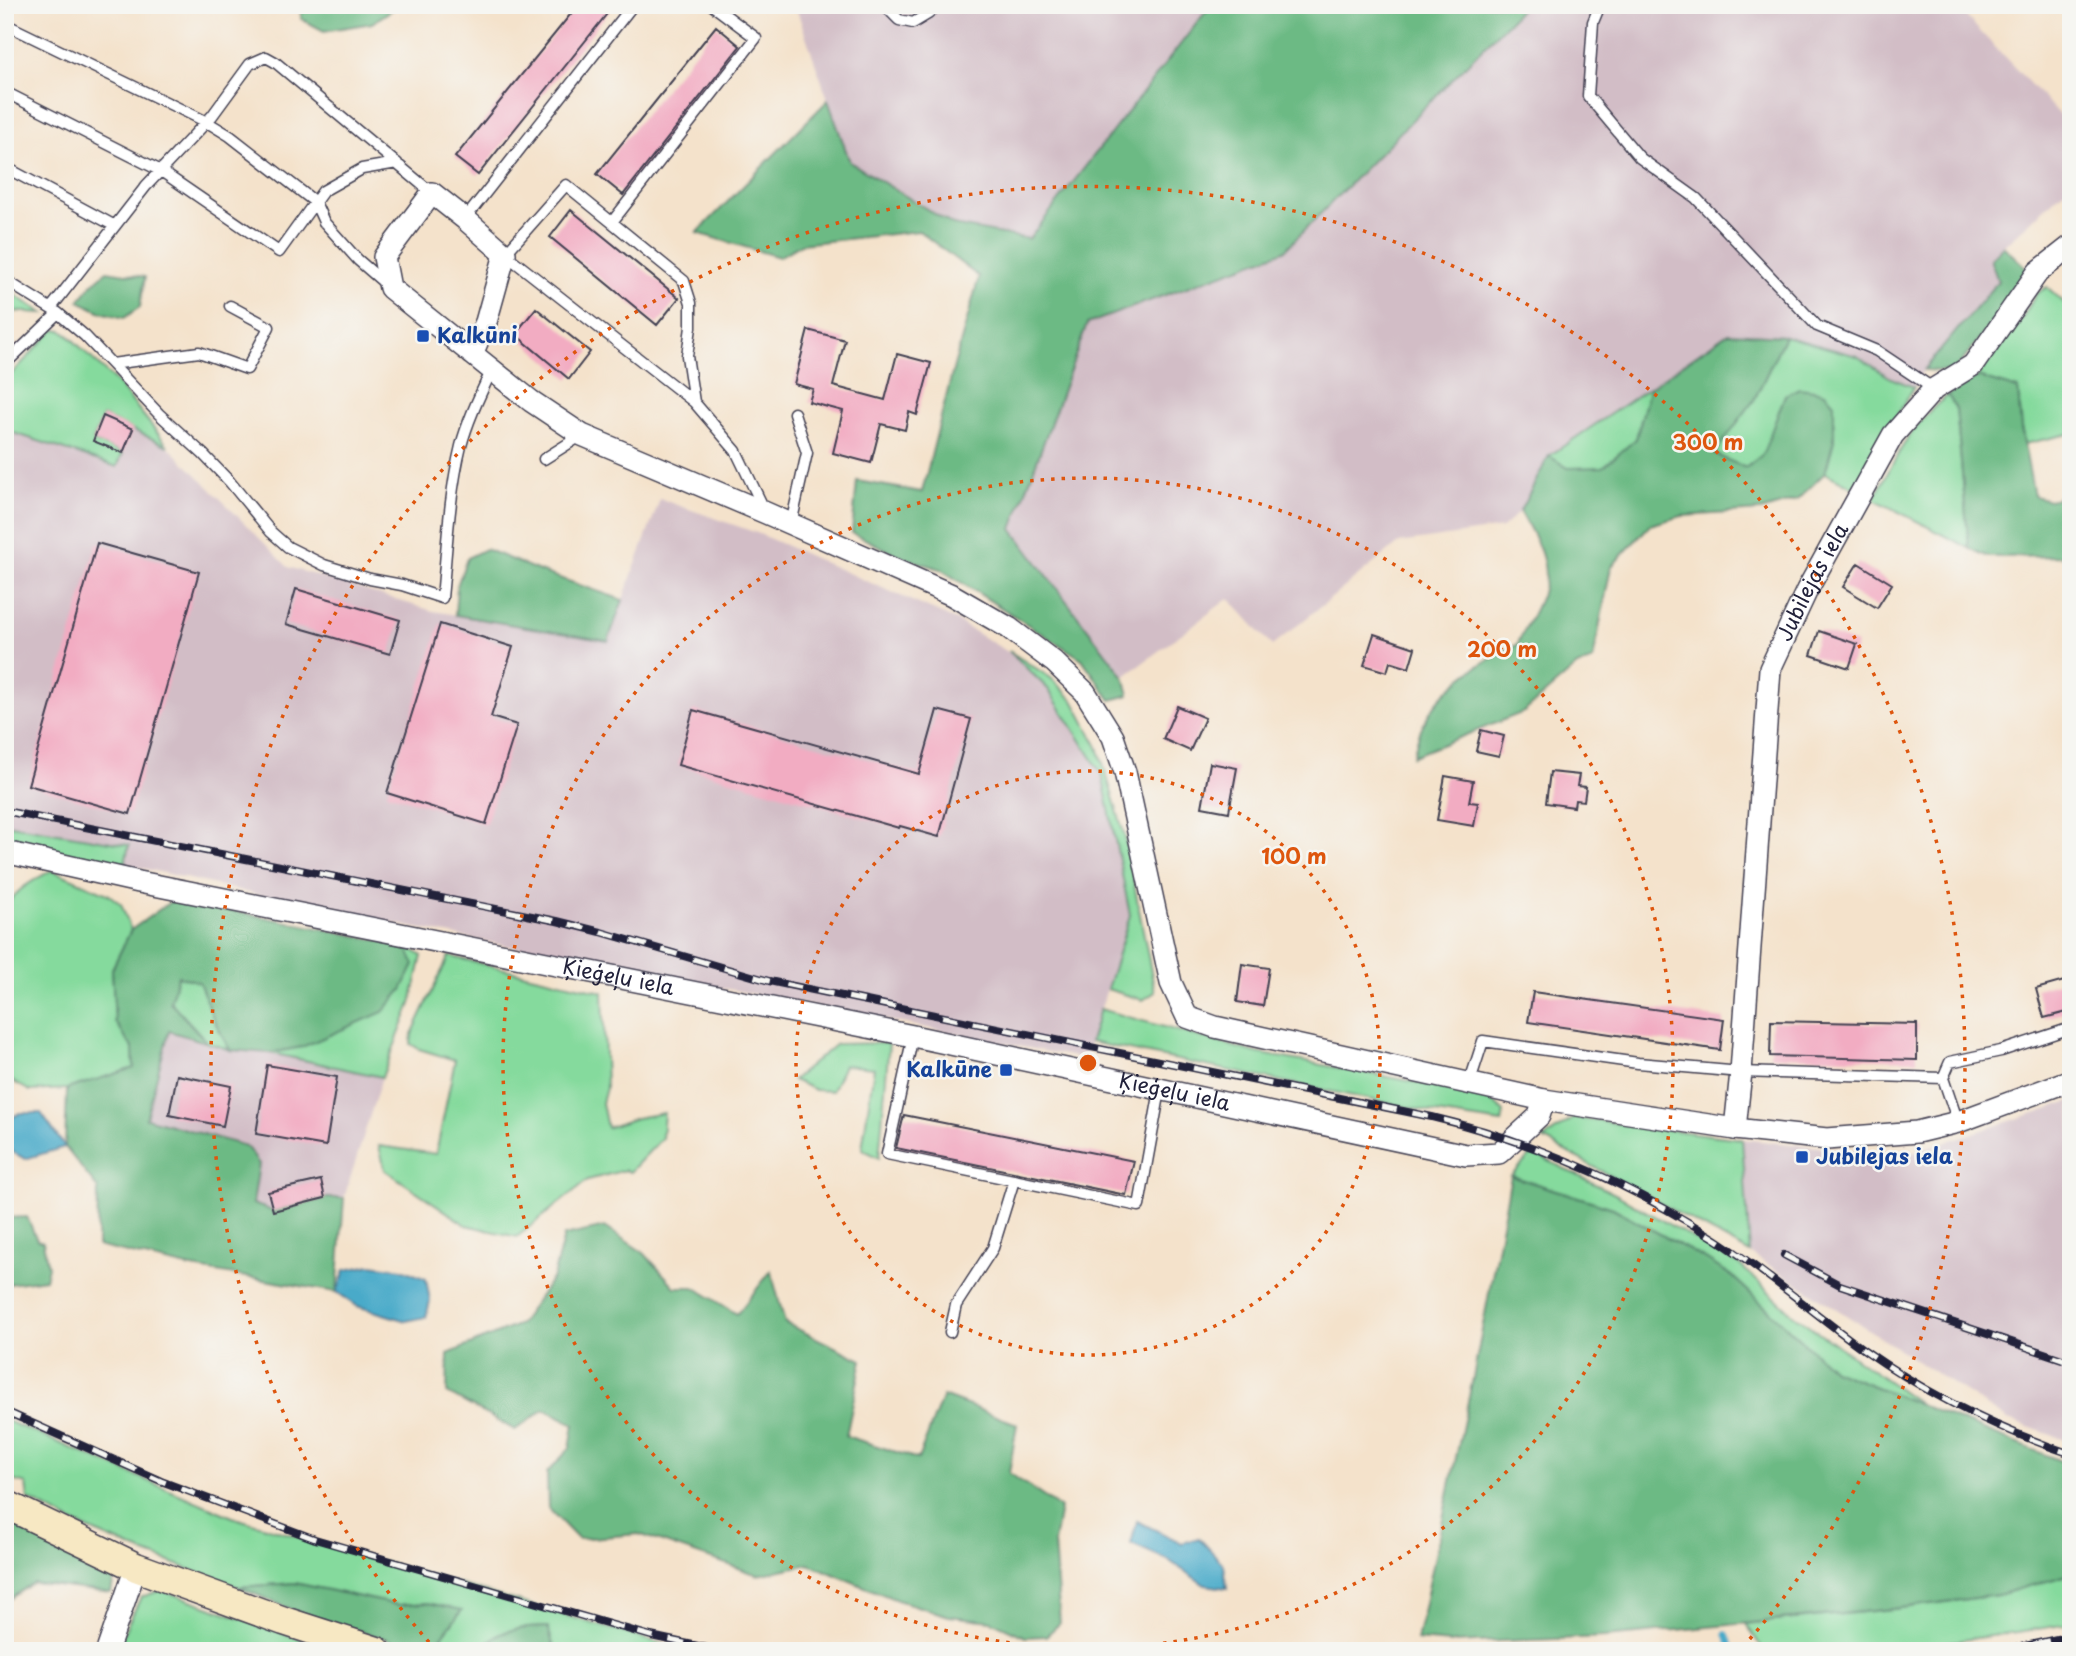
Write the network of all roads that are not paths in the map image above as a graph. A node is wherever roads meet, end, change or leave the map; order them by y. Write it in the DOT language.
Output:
graph roads {
  1 [pos="633,5"];
  2 [pos="712,5"];
  3 [pos="884,5"];
  4 [pos="938,5"];
  5 [pos="1600,5"];
  6 [pos="5,24"];
  7 [pos="5,92"];
  8 [pos="207,122"];
  9 [pos="397,163"];
  10 [pos="5,167"];
  11 [pos="161,171"];
  12 [pos="432,193"];
  13 [pos="315,201"];
  14 [pos="465,219"];
  15 [pos="612,222"];
  16 [pos="115,226"];
  17 [pos="2071,246"];
  18 [pos="505,254"];
  19 [pos="5,280"];
  20 [pos="390,288"];
  21 [pos="230,306"];
  22 [pos="54,310"];
  23 [pos="472,354"];
  24 [pos="5,364"];
  25 [pos="112,364"];
  26 [pos="492,370"];
  27 [pos="1934,388"];
  28 [pos="694,402"];
  29 [pos="794,413"];
  30 [pos="582,435"];
  31 [pos="544,459"];
  32 [pos="766,513"];
  33 [pos="792,524"];
  34 [pos="5,852"];
  35 [pos="2071,1028"];
  36 [pos="913,1036"];
  37 [pos="1741,1072"];
  38 [pos="1943,1078"];
  39 [pos="2071,1080"];
  40 [pos="1469,1084"];
  41 [pos="1160,1090"];
  42 [pos="1544,1100"];
  43 [pos="1958,1122"];
  44 [pos="1735,1129"];
  45 [pos="1014,1180"];
  46 [pos="950,1332"];
  47 [pos="5,1504"];
  48 [pos="136,1567"];
  49 [pos="107,1651"];
  50 [pos="377,1651"];
  1 -- 14 [label="lane"];
  2 -- 15 [label="lane"];
  3 -- 4 [label="lane"];
  5 -- 27 [label="lane"];
  6 -- 8 [label="lane"];
  7 -- 11 [label="lane"];
  8 -- 9 [label="lane"];
  8 -- 11 [label="lane"];
  8 -- 13 [label="lane"];
  9 -- 12 [label="lane"];
  9 -- 13 [label="lane"];
  10 -- 16 [label="lane"];
  11 -- 13 [label="lane"];
  11 -- 16 [label="lane"];
  12 -- 14 [label="street"];
  12 -- 20 [label="street"];
  13 -- 20 [label="lane"];
  14 -- 18 [label="street"];
  15 -- 18 [label="lane"];
  15 -- 28 [label="lane"];
  16 -- 22 [label="lane"];
  17 -- 27 [label="street, Jubilejas iela"];
  18 -- 23 [label="street"];
  18 -- 28 [label="lane"];
  19 -- 22 [label="lane"];
  20 -- 23 [label="street"];
  21 -- 25 [label="lane"];
  22 -- 24 [label="lane"];
  22 -- 25 [label="lane"];
  23 -- 26 [label="street"];
  25 -- 26 [label="lane"];
  26 -- 30 [label="street"];
  27 -- 37 [label="street, Jubilejas iela"];
  28 -- 32 [label="lane"];
  29 -- 33 [label="lane"];
  30 -- 31 [label="lane"];
  30 -- 32 [label="street"];
  32 -- 33 [label="street"];
  33 -- 40 [label="street"];
  34 -- 36 [label="street, Ķieģeļu iela"];
  35 -- 38 [label="lane"];
  36 -- 41 [label="street, Ķieģeļu iela"];
  36 -- 45 [label="lane"];
  37 -- 38 [label="lane"];
  37 -- 40 [label="lane"];
  37 -- 44 [label="street, Jubilejas iela"];
  38 -- 43 [label="lane"];
  39 -- 43 [label="street"];
  40 -- 42 [label="street"];
  41 -- 42 [label="street, Ķieģeļu iela"];
  41 -- 45 [label="lane"];
  42 -- 44 [label="street"];
  43 -- 44 [label="street"];
  45 -- 46 [label="lane"];
  47 -- 48 [label="main road"];
  48 -- 49 [label="street"];
  48 -- 50 [label="main road"];
}
